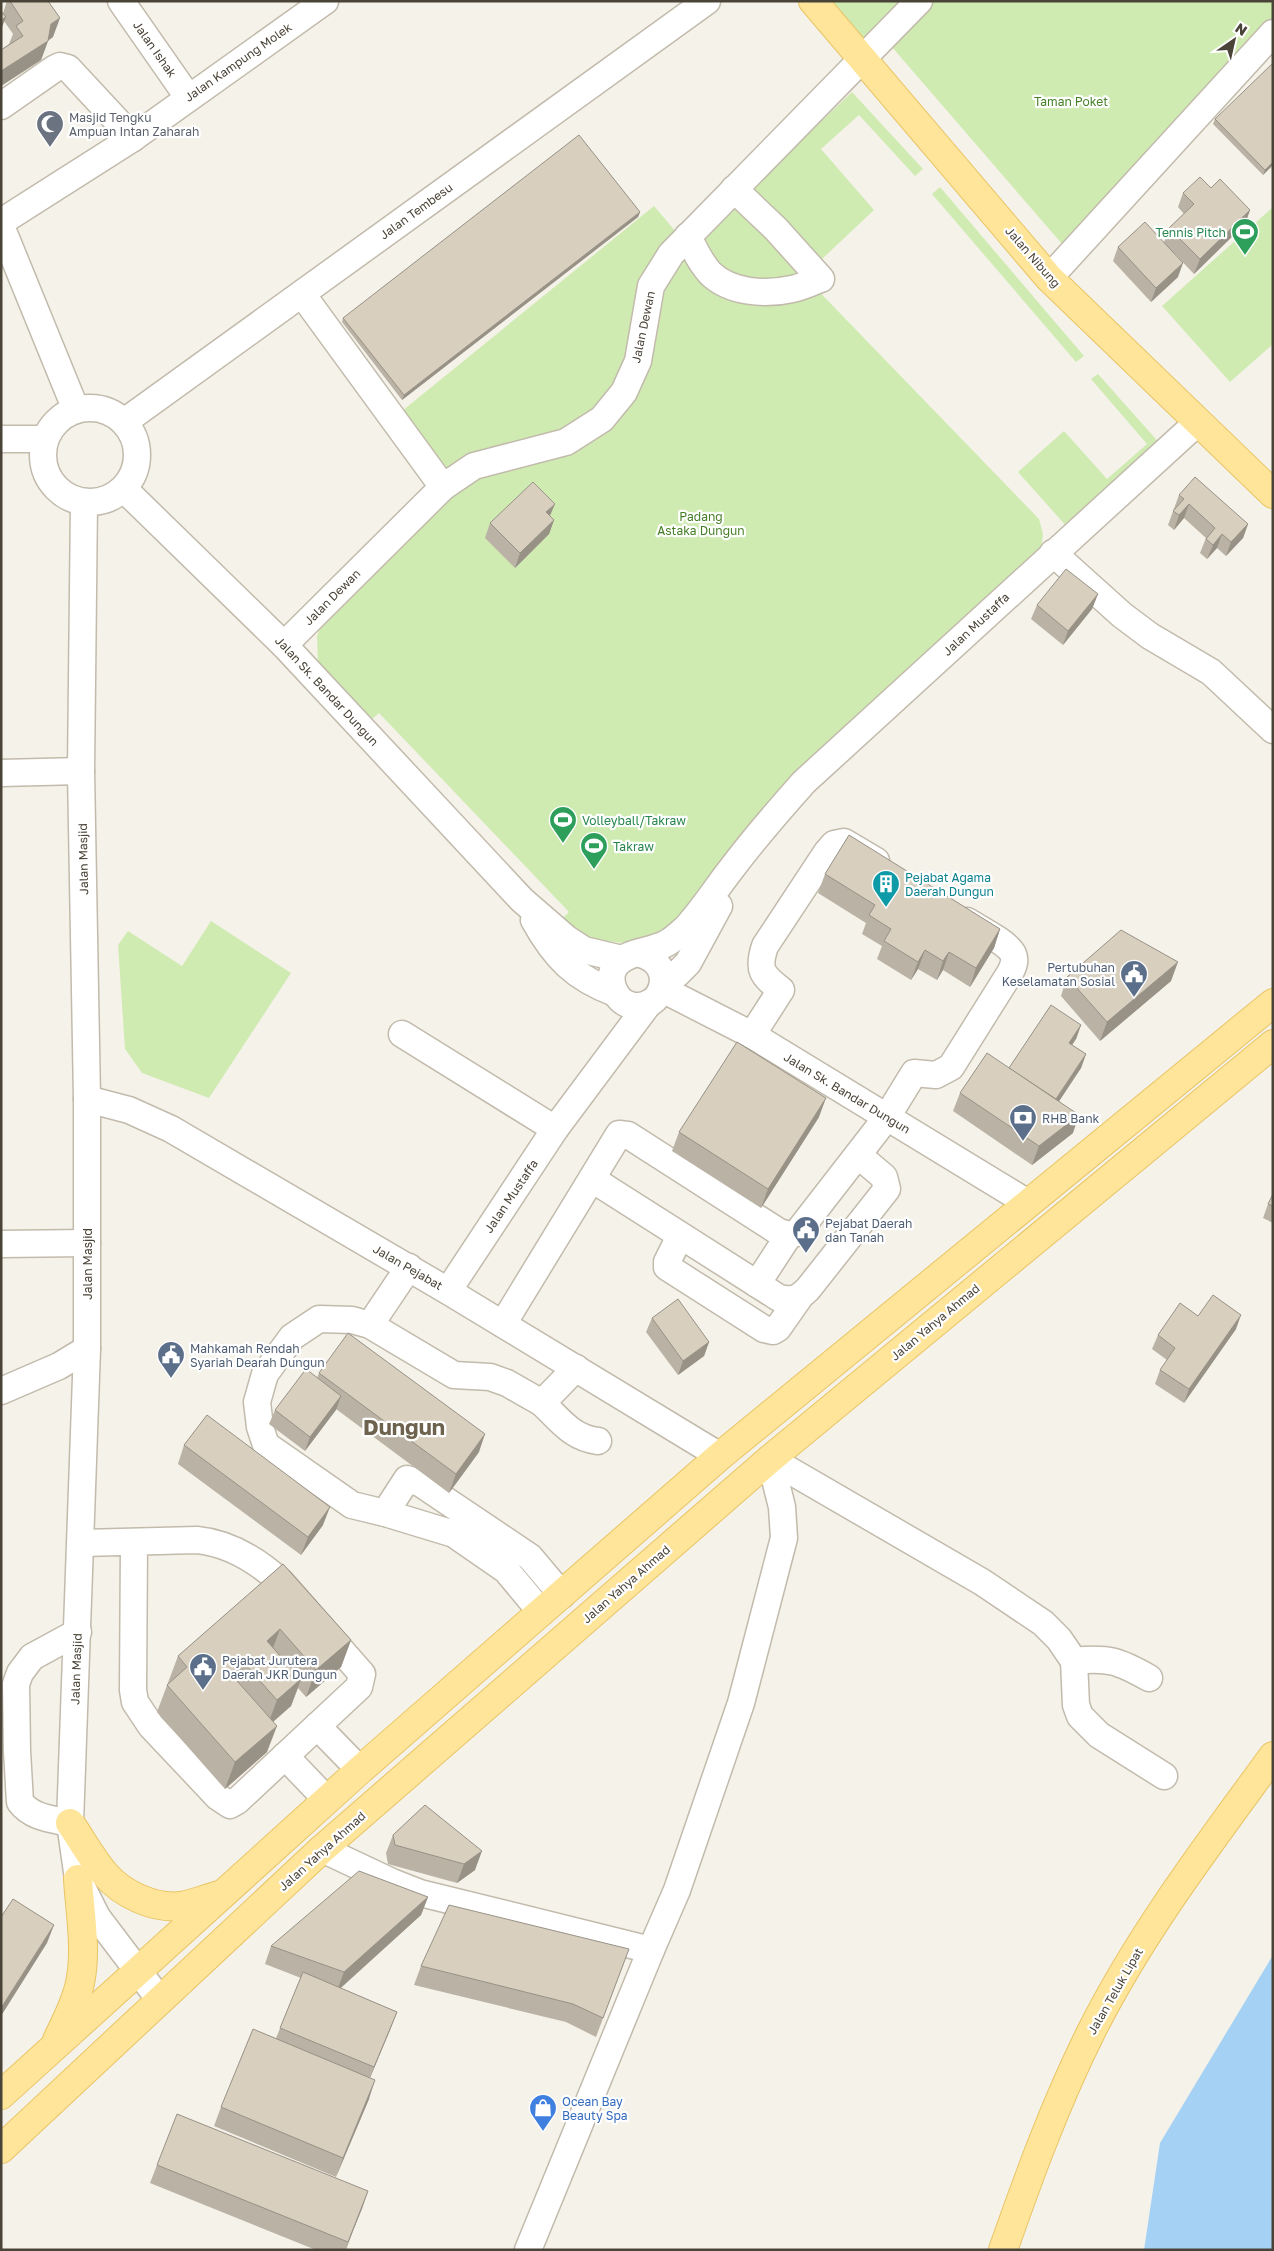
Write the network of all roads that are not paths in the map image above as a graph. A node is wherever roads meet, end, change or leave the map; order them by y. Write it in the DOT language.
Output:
graph roads {
  1 [pos="121,1"];
  2 [pos="325,1"];
  3 [pos="707,1"];
  4 [pos="814,1"];
  5 [pos="919,1"];
  6 [pos="1273,33"];
  7 [pos="862,59"];
  8 [pos="188,98"];
  9 [pos="1,106"];
  10 [pos="133,138"];
  11 [pos="734,189"];
  12 [pos="1,224"];
  13 [pos="688,236"];
  14 [pos="1050,278"];
  15 [pos="302,294"];
  16 [pos="76,410"];
  17 [pos="124,422"];
  18 [pos="1198,422"];
  19 [pos="1,439"];
  20 [pos="45,439"];
  21 [pos="1270,486"];
  22 [pos="444,487"];
  23 [pos="124,488"];
  24 [pos="84,502"];
  25 [pos="1053,553"];
  26 [pos="284,645"];
  27 [pos="1273,730"];
  28 [pos="81,771"];
  29 [pos="1,773"];
  30 [pos="760,831"];
  31 [pos="895,874"];
  32 [pos="522,900"];
  33 [pos="951,910"];
  34 [pos="631,956"];
  35 [pos="658,990"];
  36 [pos="619,997"];
  37 [pos="1273,1003"];
  38 [pos="402,1034"];
  39 [pos="752,1035"];
  40 [pos="1273,1044"];
  41 [pos="87,1099"];
  42 [pos="576,1101"];
  43 [pos="888,1117"];
  44 [pos="555,1129"];
  45 [pos="858,1155"];
  46 [pos="592,1179"];
  47 [pos="1028,1203"];
  48 [pos="789,1235"];
  49 [pos="680,1236"];
  50 [pos="87,1243"];
  51 [pos="1,1244"];
  52 [pos="409,1267"];
  53 [pos="756,1284"];
  54 [pos="448,1291"];
  55 [pos="799,1298"];
  56 [pos="503,1324"];
  57 [pos="370,1326"];
  58 [pos="87,1349"];
  59 [pos="576,1368"];
  60 [pos="1,1391"];
  61 [pos="542,1403"];
  62 [pos="598,1441"];
  63 [pos="720,1456"];
  64 [pos="770,1459"];
  65 [pos="457,1508"];
  66 [pos="385,1513"];
  67 [pos="444,1530"];
  68 [pos="134,1542"];
  69 [pos="82,1543"];
  70 [pos="562,1594"];
  71 [pos="541,1612"];
  72 [pos="78,1632"];
  73 [pos="1074,1661"];
  74 [pos="1149,1678"];
  75 [pos="317,1726"];
  76 [pos="9,1739"];
  77 [pos="285,1756"];
  78 [pos="1273,1756"];
  79 [pos="360,1770"];
  80 [pos="1164,1776"];
  81 [pos="327,1800"];
  82 [pos="70,1823"];
  83 [pos="322,1849"];
  84 [pos="78,1879"];
  85 [pos="225,1893"];
  86 [pos="651,1950"];
  87 [pos="138,1973"];
  88 [pos="160,2000"];
  89 [pos="52,2050"];
  90 [pos="1,2095"];
  91 [pos="1,2149"];
  92 [pos="528,2250"];
  93 [pos="1003,2250"];
  1 -- 8 [label="street, Jalan Ishak"];
  2 -- 8 [label="street, Jalan Kampung Molek"];
  3 -- 15 [label="street, Jalan Tembesu"];
  4 -- 7 [label="main road, Jalan Nibung"];
  5 -- 7 [label="street, Jalan Dewan"];
  6 -- 14 [label="street"];
  7 -- 11 [label="street, Jalan Dewan"];
  7 -- 14 [label="main road, Jalan Nibung"];
  8 -- 10 [label="street, Jalan Kampung Molek"];
  9 -- 10 [label="street"];
  10 -- 12 [label="street, Jalan Kampung Molek"];
  11 -- 13 [label="street, Jalan Dewan"];
  11 -- 13 [label="street"];
  12 -- 16 [label="street"];
  13 -- 22 [label="street, Jalan Dewan"];
  14 -- 18 [label="main road, Jalan Nibung"];
  15 -- 17 [label="street, Jalan Tembesu"];
  15 -- 22 [label="street"];
  16 -- 17 [label="street"];
  16 -- 20 [label="street"];
  17 -- 23 [label="street"];
  18 -- 21 [label="main road, Jalan Nibung"];
  18 -- 25 [label="street, Jalan Mustaffa"];
  19 -- 20 [label="street"];
  20 -- 24 [label="street"];
  22 -- 26 [label="street, Jalan Dewan"];
  23 -- 24 [label="street"];
  23 -- 26 [label="street, Jalan Sk. Bandar Dungun"];
  24 -- 28 [label="street, Jalan Masjid"];
  25 -- 27 [label="street"];
  25 -- 30 [label="street, Jalan Mustaffa"];
  26 -- 32 [label="street, Jalan Sk. Bandar Dungun"];
  28 -- 29 [label="street"];
  28 -- 41 [label="street, Jalan Masjid"];
  30 -- 34 [label="street, Jalan Mustaffa"];
  30 -- 35 [label="street, Jalan Mustaffa"];
  31 -- 39 [label="street"];
  32 -- 34 [label="street, Jalan Sk. Bandar Dungun"];
  32 -- 36 [label="street, Jalan Sk. Bandar Dungun"];
  33 -- 43 [label="street"];
  34 -- 35 [label="street"];
  34 -- 36 [label="street"];
  35 -- 36 [label="street"];
  35 -- 39 [label="street, Jalan Sk. Bandar Dungun"];
  35 -- 42 [label="street, Jalan Mustaffa"];
  36 -- 42 [label="street, Jalan Mustaffa"];
  37 -- 47 [label="main road"];
  38 -- 44 [label="street"];
  39 -- 43 [label="street, Jalan Sk. Bandar Dungun"];
  40 -- 64 [label="main road, Jalan Yahya Ahmad"];
  41 -- 50 [label="street, Jalan Masjid"];
  41 -- 52 [label="street, Jalan Pejabat"];
  42 -- 44 [label="street, Jalan Mustaffa"];
  43 -- 45 [label="street"];
  43 -- 47 [label="street, Jalan Sk. Bandar Dungun"];
  44 -- 54 [label="street, Jalan Mustaffa"];
  45 -- 48 [label="street"];
  45 -- 55 [label="street"];
  46 -- 48 [label="street"];
  46 -- 49 [label="street"];
  46 -- 56 [label="street"];
  47 -- 63 [label="main road"];
  48 -- 53 [label="street"];
  49 -- 53 [label="street"];
  49 -- 55 [label="street"];
  50 -- 51 [label="street"];
  50 -- 58 [label="street, Jalan Masjid"];
  52 -- 54 [label="street, Jalan Pejabat"];
  52 -- 57 [label="street"];
  53 -- 55 [label="street"];
  54 -- 56 [label="street, Jalan Pejabat"];
  56 -- 59 [label="street, Jalan Pejabat"];
  57 -- 61 [label="street"];
  57 -- 66 [label="street"];
  58 -- 60 [label="street"];
  58 -- 69 [label="street, Jalan Masjid"];
  59 -- 61 [label="street"];
  59 -- 63 [label="street, Jalan Pejabat"];
  61 -- 62 [label="street"];
  63 -- 70 [label="main road"];
  64 -- 73 [label="street"];
  64 -- 83 [label="main road, Jalan Yahya Ahmad"];
  64 -- 86 [label="street"];
  65 -- 66 [label="street"];
  65 -- 67 [label="street"];
  65 -- 70 [label="street"];
  66 -- 67 [label="street"];
  67 -- 71 [label="street"];
  68 -- 69 [label="street"];
  68 -- 75 [label="street"];
  68 -- 77 [label="street"];
  69 -- 72 [label="street, Jalan Masjid"];
  70 -- 71 [label="main road"];
  71 -- 79 [label="main road"];
  72 -- 76 [label="street"];
  72 -- 82 [label="street, Jalan Masjid"];
  73 -- 74 [label="street"];
  73 -- 80 [label="street"];
  75 -- 77 [label="street"];
  75 -- 79 [label="street"];
  76 -- 82 [label="street"];
  77 -- 81 [label="street"];
  78 -- 93 [label="main road, Jalan Teluk Lipat"];
  79 -- 81 [label="main road"];
  81 -- 85 [label="main road"];
  82 -- 84 [label="street, Jalan Masjid"];
  82 -- 85 [label="main road"];
  83 -- 86 [label="street"];
  83 -- 88 [label="main road, Jalan Yahya Ahmad"];
  84 -- 87 [label="street, Jalan Masjid"];
  84 -- 89 [label="main road"];
  85 -- 87 [label="main road"];
  86 -- 92 [label="street"];
  87 -- 88 [label="street, Jalan Masjid"];
  87 -- 89 [label="main road"];
  88 -- 91 [label="main road, Jalan Yahya Ahmad"];
  89 -- 90 [label="main road"];
}
